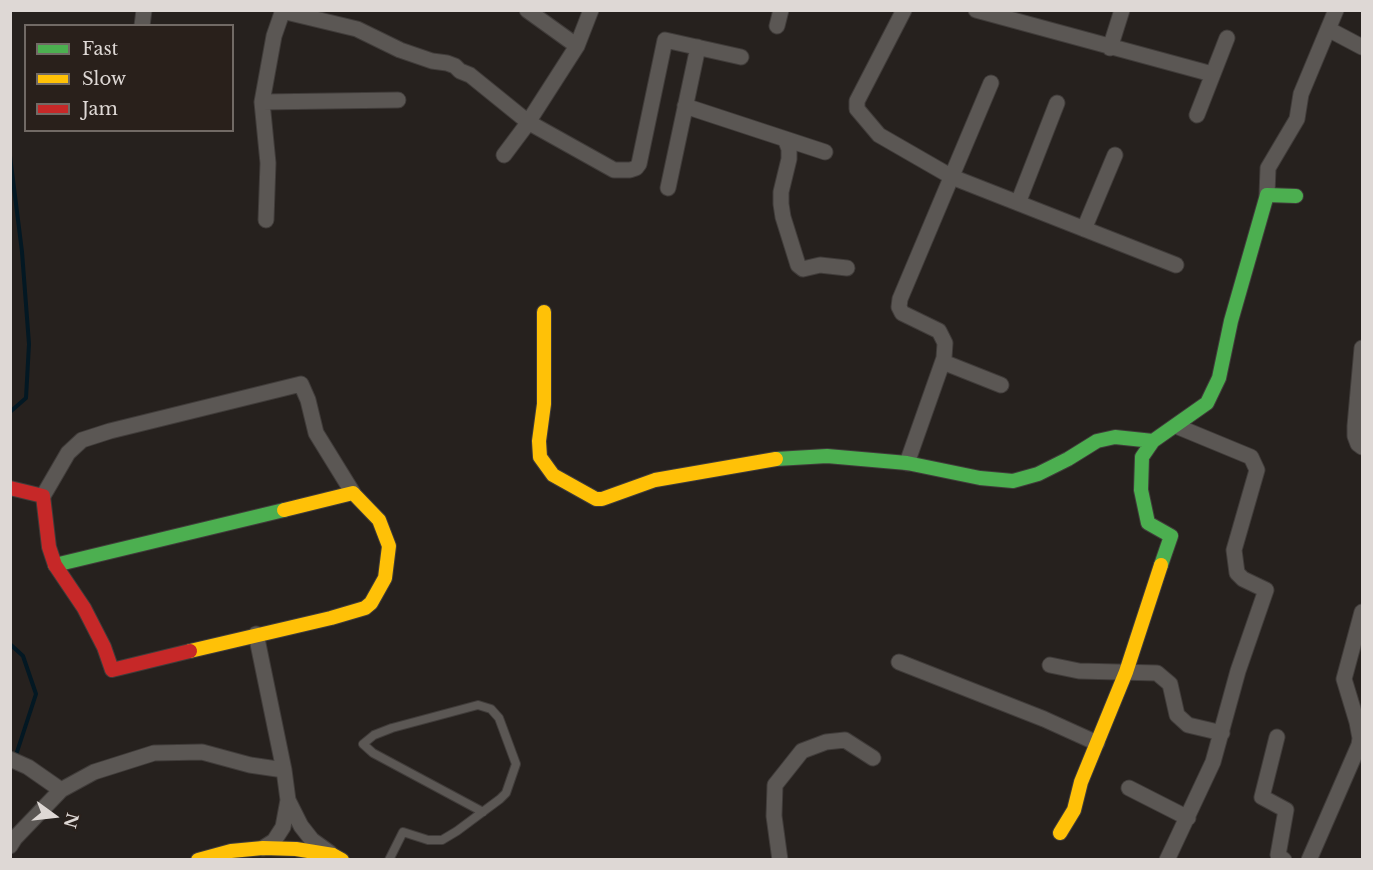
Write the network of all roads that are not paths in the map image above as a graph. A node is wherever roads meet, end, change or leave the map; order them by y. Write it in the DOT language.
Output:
graph roads {
  1 [pos="527,10"];
  2 [pos="591,10"];
  3 [pos="781,10"];
  4 [pos="904,10"];
  5 [pos="976,10"];
  6 [pos="1122,10"];
  7 [pos="1336,10"];
  8 [pos="283,11"];
  9 [pos="777,26"];
  10 [pos="1329,29"];
  11 [pos="1227,38"];
  12 [pos="577,46"];
  13 [pos="698,47"];
  14 [pos="1362,47"];
  15 [pos="1110,48"];
  16 [pos="741,57"];
  17 [pos="1212,74"];
  18 [pos="991,83"];
  19 [pos="398,100"];
  20 [pos="262,102"];
  21 [pos="1057,103"];
  22 [pos="685,106"];
  23 [pos="1197,116"];
  24 [pos="528,122"];
  25 [pos="786,141"];
  26 [pos="825,152"];
  27 [pos="504,155"];
  28 [pos="1115,155"];
  29 [pos="952,177"];
  30 [pos="668,188"];
  31 [pos="1267,195"];
  32 [pos="1296,196"];
  33 [pos="1017,203"];
  34 [pos="267,220"];
  35 [pos="1084,229"];
  36 [pos="1176,265"];
  37 [pos="847,268"];
  38 [pos="544,312"];
  39 [pos="1362,348"];
  40 [pos="943,362"];
  41 [pos="1001,385"];
  42 [pos="1176,426"];
  43 [pos="1153,441"];
  44 [pos="1362,447"];
  45 [pos="907,463"];
  46 [pos="10,488"];
  47 [pos="353,493"];
  48 [pos="43,496"];
  49 [pos="55,565"];
  50 [pos="1362,612"];
  51 [pos="256,634"];
  52 [pos="899,662"];
  53 [pos="1050,665"];
  54 [pos="1126,672"];
  55 [pos="1362,688"];
  56 [pos="1347,693"];
  57 [pos="1222,733"];
  58 [pos="1277,737"];
  59 [pos="1097,743"];
  60 [pos="873,758"];
  61 [pos="10,759"];
  62 [pos="284,770"];
  63 [pos="1129,788"];
  64 [pos="61,790"];
  65 [pos="288,800"];
  66 [pos="483,812"];
  67 [pos="1188,818"];
  68 [pos="1060,833"];
  69 [pos="10,846"];
  70 [pos="264,848"];
  71 [pos="338,857"];
  72 [pos="198,860"];
  73 [pos="390,860"];
  74 [pos="780,860"];
  75 [pos="1167,860"];
  76 [pos="1284,860"];
  77 [pos="1309,860"];
  1 -- 12 [label="street"];
  2 -- 12 [label="street"];
  3 -- 9 [label="street"];
  4 -- 29 [label="street"];
  5 -- 15 [label="street"];
  6 -- 15 [label="street"];
  7 -- 10 [label="street"];
  8 -- 20 [label="street"];
  8 -- 24 [label="street"];
  10 -- 14 [label="street"];
  10 -- 31 [label="street"];
  11 -- 17 [label="street"];
  12 -- 24 [label="street"];
  13 -- 16 [label="street"];
  13 -- 22 [label="street"];
  13 -- 24 [label="street"];
  15 -- 17 [label="street"];
  17 -- 23 [label="street"];
  18 -- 29 [label="street"];
  19 -- 20 [label="street"];
  20 -- 34 [label="street"];
  21 -- 33 [label="street"];
  22 -- 25 [label="street"];
  22 -- 30 [label="street"];
  24 -- 27 [label="street"];
  25 -- 26 [label="street"];
  25 -- 37 [label="street"];
  28 -- 35 [label="street"];
  29 -- 33 [label="street"];
  29 -- 40 [label="street"];
  31 -- 32 [label="street"];
  31 -- 42 [label="street"];
  33 -- 35 [label="street"];
  35 -- 36 [label="street"];
  38 -- 45 [label="street"];
  39 -- 44 [label="street"];
  40 -- 41 [label="street"];
  40 -- 45 [label="street"];
  42 -- 43 [label="street"];
  42 -- 57 [label="street"];
  43 -- 45 [label="street"];
  43 -- 54 [label="street"];
  46 -- 48 [label="street"];
  47 -- 48 [label="street"];
  47 -- 49 [label="street"];
  47 -- 51 [label="street"];
  48 -- 49 [label="street"];
  49 -- 51 [label="street"];
  50 -- 56 [label="street"];
  51 -- 62 [label="street"];
  52 -- 59 [label="street"];
  53 -- 54 [label="street"];
  54 -- 57 [label="street"];
  54 -- 59 [label="street"];
  55 -- 56 [label="street"];
  56 -- 77 [label="street"];
  57 -- 67 [label="street"];
  58 -- 76 [label="street"];
  59 -- 68 [label="street"];
  60 -- 74 [label="street"];
  61 -- 64 [label="street"];
  62 -- 64 [label="street"];
  62 -- 65 [label="street"];
  63 -- 67 [label="street"];
  64 -- 69 [label="street"];
  65 -- 70 [label="street"];
  65 -- 71 [label="street"];
  66 -- 66 [label="lane"];
  66 -- 73 [label="lane"];
  67 -- 75 [label="street"];
  70 -- 71 [label="street"];
  70 -- 72 [label="street"];
}
